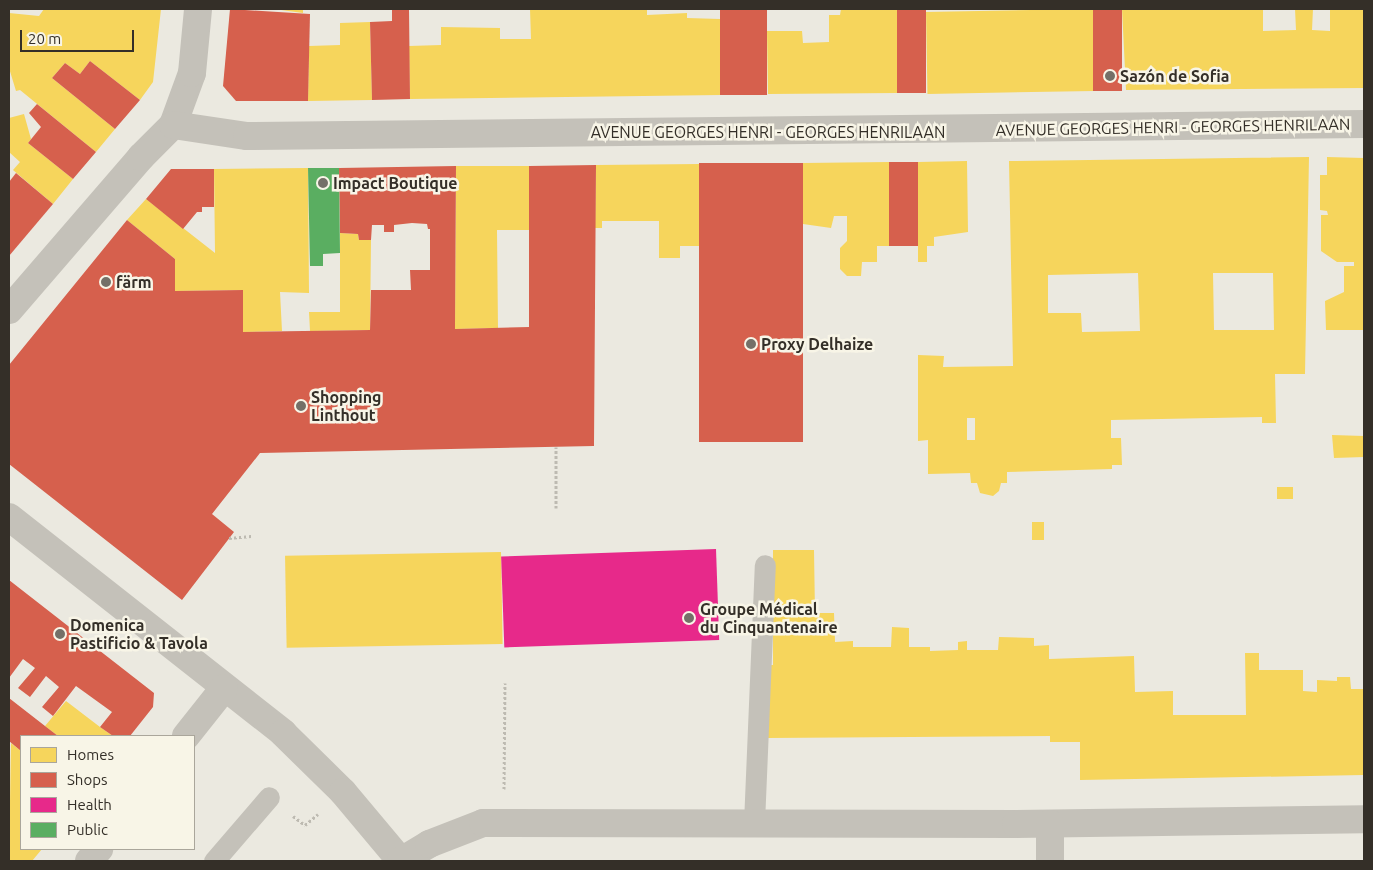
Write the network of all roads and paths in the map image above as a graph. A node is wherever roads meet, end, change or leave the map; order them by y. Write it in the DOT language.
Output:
graph roads {
  1 [pos="198,9"];
  2 [pos="1364,124"];
  3 [pos="173,125"];
  4 [pos="9,310"];
  5 [pos="556,447"];
  6 [pos="556,508"];
  7 [pos="9,517"];
  8 [pos="254,536"];
  9 [pos="229,538"];
  10 [pos="765,565"];
  11 [pos="506,683"];
  12 [pos="224,688"];
  13 [pos="187,735"];
  14 [pos="504,789"];
  15 [pos="269,797"];
  16 [pos="318,813"];
  17 [pos="1364,819"];
  18 [pos="754,823"];
  19 [pos="1050,824"];
  20 [pos="305,825"];
  21 [pos="98,850"];
  22 [pos="89,861"];
  23 [pos="214,861"];
  24 [pos="401,861"];
  25 [pos="1050,861"];
  1 -- 3 [label="street"];
  2 -- 3 [label="street, AVENUE GEORGES HENRI - GEORGES HENRILAAN"];
  3 -- 4 [label="street"];
  5 -- 6 [label="path"];
  7 -- 12 [label="street"];
  8 -- 9 [label="path"];
  10 -- 18 [label="lane"];
  11 -- 14 [label="path"];
  12 -- 13 [label="street"];
  12 -- 24 [label="street"];
  15 -- 23 [label="lane"];
  16 -- 20 [label="path"];
  17 -- 19 [label="street"];
  18 -- 19 [label="street"];
  18 -- 24 [label="street"];
  19 -- 25 [label="street"];
  21 -- 22 [label="street"];
}
